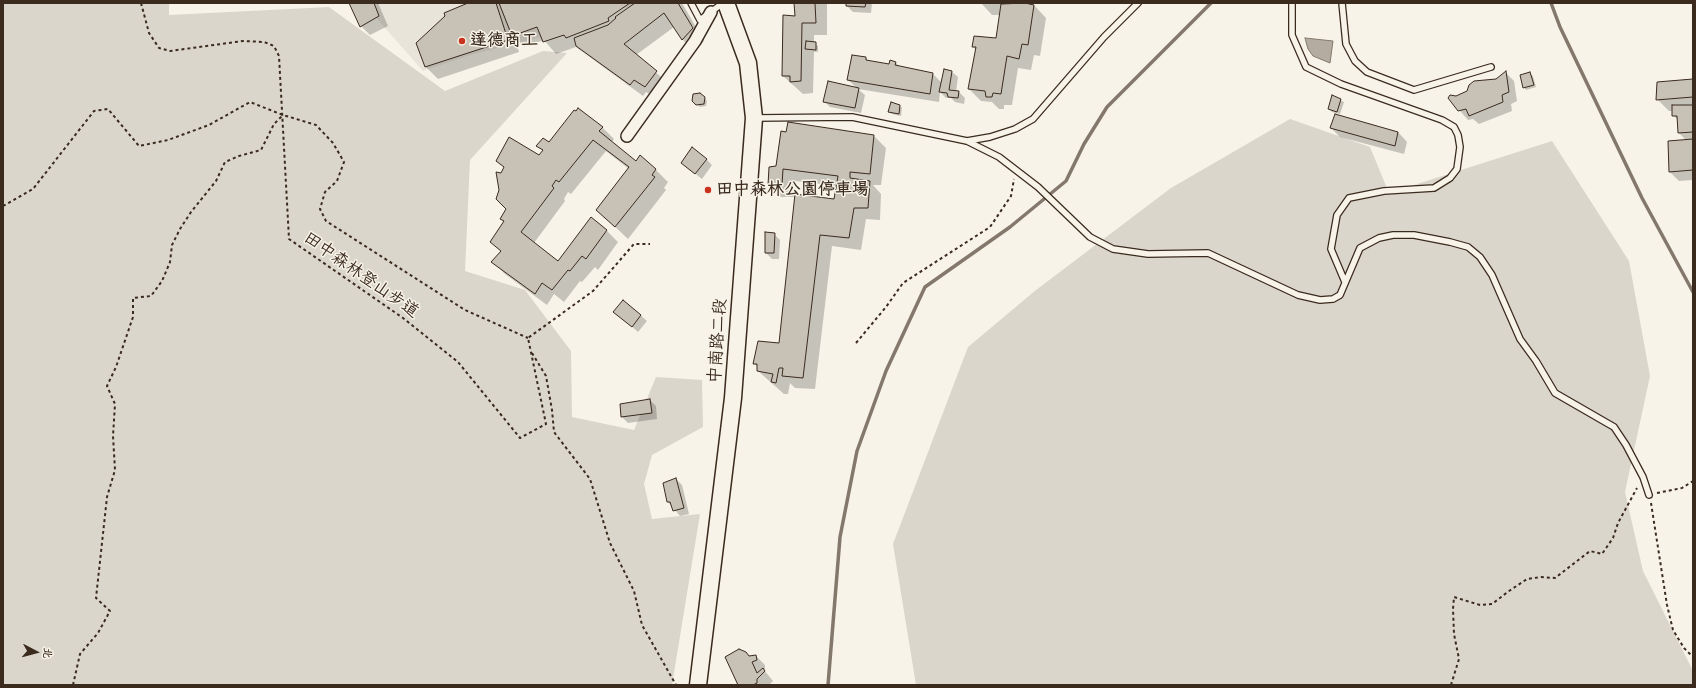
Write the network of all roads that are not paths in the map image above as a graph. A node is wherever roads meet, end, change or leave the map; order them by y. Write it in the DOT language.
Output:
graph roads {
  1 [pos="691,3"];
  2 [pos="723,3"];
  3 [pos="726,3"];
  4 [pos="1138,3"];
  5 [pos="1292,3"];
  6 [pos="1342,3"];
  7 [pos="711,12"];
  8 [pos="1491,67"];
  9 [pos="754,118"];
  10 [pos="627,136"];
  11 [pos="967,141"];
  12 [pos="1345,282"];
  13 [pos="1649,495"];
  14 [pos="698,685"];
  1 -- 7 [label="lane"];
  2 -- 7 [label="lane"];
  3 -- 9 [label="main road, 中南路二段"];
  4 -- 11 [label="lane"];
  5 -- 12 [label="lane"];
  6 -- 8 [label="lane"];
  7 -- 10 [label="street"];
  9 -- 11 [label="lane"];
  9 -- 14 [label="main road, 中南路二段"];
  11 -- 12 [label="lane"];
  12 -- 13 [label="lane"];
}
